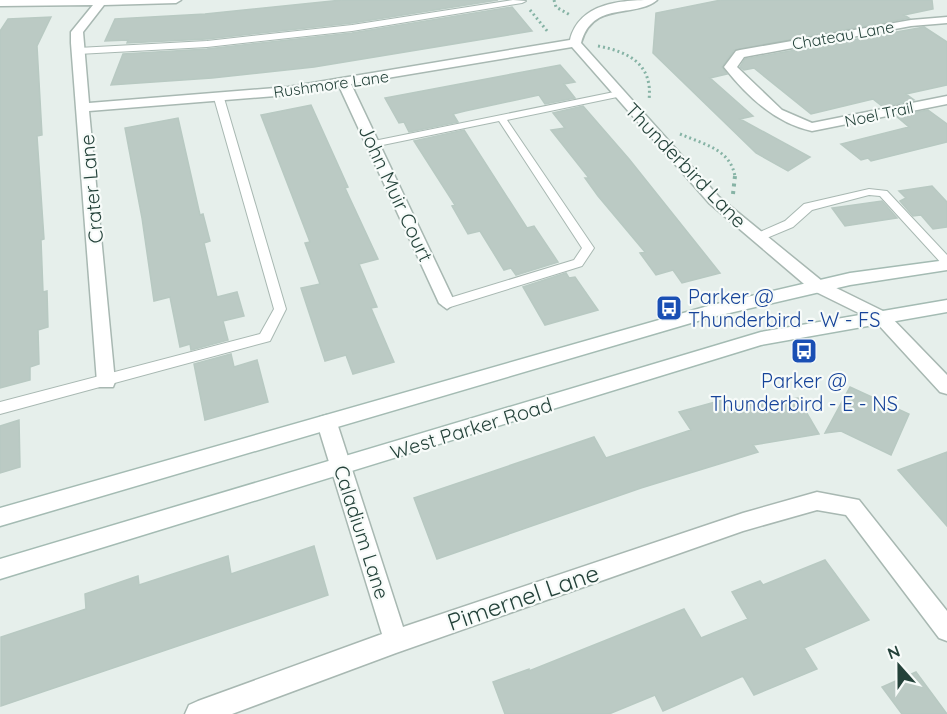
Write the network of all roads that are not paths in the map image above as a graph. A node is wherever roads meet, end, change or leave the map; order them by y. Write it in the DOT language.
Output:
graph roads {
  1 [pos="177,0"];
  2 [pos="652,0"];
  3 [pos="522,1"];
  4 [pos="100,3"];
  5 [pos="1,4"];
  6 [pos="947,20"];
  7 [pos="574,43"];
  8 [pos="78,51"];
  9 [pos="345,83"];
  10 [pos="619,94"];
  11 [pos="219,98"];
  12 [pos="947,100"];
  13 [pos="84,107"];
  14 [pos="502,119"];
  15 [pos="812,127"];
  16 [pos="373,144"];
  17 [pos="757,238"];
  18 [pos="947,263"];
  19 [pos="816,285"];
  20 [pos="447,303"];
  21 [pos="947,306"];
  22 [pos="881,317"];
  23 [pos="106,382"];
  24 [pos="947,387"];
  25 [pos="0,408"];
  26 [pos="327,423"];
  27 [pos="341,468"];
  28 [pos="0,517"];
  29 [pos="0,569"];
  30 [pos="947,630"];
  31 [pos="396,641"];
  32 [pos="198,714"];
  1 -- 4 [label="street"];
  2 -- 7 [label="street"];
  3 -- 8 [label="lane"];
  4 -- 5 [label="street"];
  4 -- 8 [label="street, Crater Lane"];
  6 -- 15 [label="street, Chateau Lane"];
  7 -- 9 [label="street, Rushmore Lane"];
  7 -- 10 [label="street, Thunderbird Lane"];
  8 -- 13 [label="street, Crater Lane"];
  9 -- 11 [label="street, Rushmore Lane"];
  9 -- 16 [label="street, John Muir Court"];
  10 -- 14 [label="lane"];
  10 -- 17 [label="street, Thunderbird Lane"];
  11 -- 13 [label="street, Rushmore Lane"];
  11 -- 23 [label="lane"];
  12 -- 15 [label="street, Noel Trail"];
  13 -- 23 [label="street, Crater Lane"];
  14 -- 16 [label="lane"];
  14 -- 20 [label="lane"];
  16 -- 20 [label="street, John Muir Court"];
  17 -- 18 [label="lane"];
  17 -- 19 [label="street, Thunderbird Lane"];
  18 -- 19 [label="street"];
  19 -- 22 [label="street, Thunderbird Lane"];
  19 -- 26 [label="street"];
  21 -- 22 [label="street, West Parker Road"];
  22 -- 24 [label="street, Thunderbird Lane"];
  22 -- 27 [label="street, West Parker Road"];
  23 -- 25 [label="lane"];
  26 -- 27 [label="street, Caladium Lane"];
  26 -- 28 [label="street"];
  27 -- 29 [label="street, West Parker Road"];
  27 -- 31 [label="street, Caladium Lane"];
  30 -- 31 [label="street, Pimernel Lane"];
  31 -- 32 [label="street, Pimernel Lane"];
}
